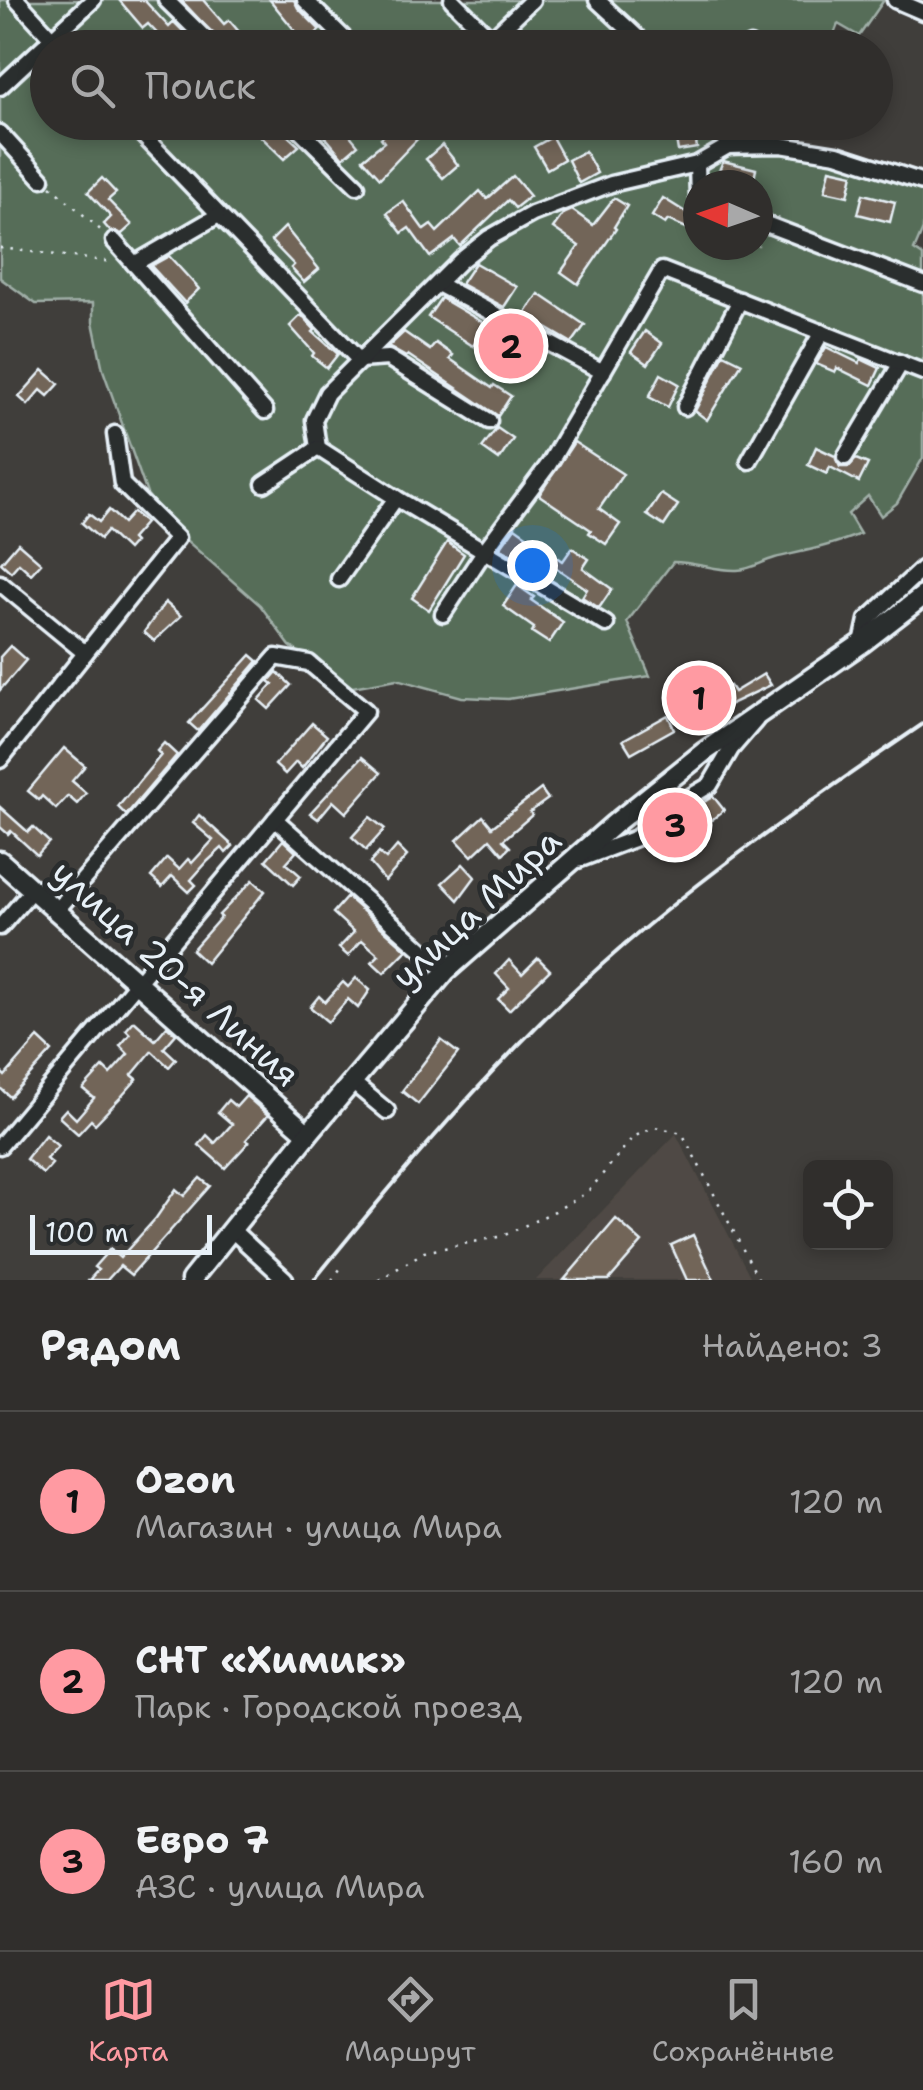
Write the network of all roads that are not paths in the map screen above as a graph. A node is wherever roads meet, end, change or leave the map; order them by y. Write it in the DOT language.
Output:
graph roads {
  1 [pos="17,0"];
  2 [pos="92,0"];
  3 [pos="166,0"];
  4 [pos="305,0"];
  5 [pos="452,0"];
  6 [pos="532,0"];
  7 [pos="597,0"];
  8 [pos="895,0"];
  9 [pos="923,12"];
  10 [pos="44,30"];
  11 [pos="67,30"];
  12 [pos="197,30"];
  13 [pos="336,30"];
  14 [pos="479,30"];
  15 [pos="504,30"];
  16 [pos="629,30"];
  17 [pos="30,64"];
  18 [pos="0,88"];
  19 [pos="0,132"];
  20 [pos="147,140"];
  21 [pos="310,140"];
  22 [pos="725,140"];
  23 [pos="728,146"];
  24 [pos="697,164"];
  25 [pos="697,170"];
  26 [pos="42,179"];
  27 [pos="923,182"];
  28 [pos="357,186"];
  29 [pos="217,216"];
  30 [pos="773,227"];
  31 [pos="114,242"];
  32 [pos="134,264"];
  33 [pos="438,284"];
  34 [pos="923,284"];
  35 [pos="740,300"];
  36 [pos="822,332"];
  37 [pos="359,360"];
  38 [pos="901,363"];
  39 [pos="603,372"];
  40 [pos="923,372"];
  41 [pos="685,407"];
  42 [pos="265,411"];
  43 [pos="490,421"];
  44 [pos="115,434"];
  45 [pos="318,448"];
  46 [pos="845,457"];
  47 [pos="750,460"];
  48 [pos="264,484"];
  49 [pos="396,498"];
  50 [pos="485,550"];
  51 [pos="923,568"];
  52 [pos="339,578"];
  53 [pos="0,583"];
  54 [pos="923,596"];
  55 [pos="443,614"];
  56 [pos="606,624"];
  57 [pos="862,643"];
  58 [pos="84,652"];
  59 [pos="760,714"];
  60 [pos="0,760"];
  61 [pos="274,819"];
  62 [pos="0,861"];
  63 [pos="568,864"];
  64 [pos="33,889"];
  65 [pos="57,910"];
  66 [pos="0,927"];
  67 [pos="446,972"];
  68 [pos="138,982"];
  69 [pos="352,1082"];
  70 [pos="387,1112"];
  71 [pos="308,1134"];
  72 [pos="0,1146"];
  73 [pos="232,1230"];
  74 [pos="285,1279"];
  75 [pos="191,1280"];
  1 -- 10 [label="street"];
  2 -- 11 [label="street"];
  3 -- 12 [label="street"];
  4 -- 13 [label="street"];
  5 -- 14 [label="street"];
  6 -- 15 [label="street"];
  7 -- 16 [label="street"];
  8 -- 9 [label="street"];
  17 -- 18 [label="street"];
  19 -- 26 [label="street"];
  20 -- 29 [label="street"];
  21 -- 28 [label="street"];
  22 -- 23 [label="street"];
  23 -- 24 [label="street"];
  23 -- 27 [label="street"];
  24 -- 25 [label="street"];
  24 -- 33 [label="street"];
  29 -- 32 [label="street"];
  29 -- 37 [label="street"];
  30 -- 34 [label="street"];
  31 -- 32 [label="street"];
  32 -- 42 [label="street"];
  33 -- 37 [label="street"];
  33 -- 39 [label="street"];
  35 -- 36 [label="street"];
  35 -- 39 [label="street"];
  35 -- 41 [label="street"];
  36 -- 38 [label="street"];
  36 -- 47 [label="street"];
  37 -- 43 [label="street"];
  37 -- 45 [label="street"];
  38 -- 40 [label="street"];
  38 -- 46 [label="street"];
  39 -- 50 [label="street"];
  44 -- 58 [label="street"];
  45 -- 48 [label="street"];
  45 -- 49 [label="street"];
  49 -- 50 [label="street"];
  49 -- 52 [label="street"];
  50 -- 55 [label="street"];
  50 -- 56 [label="street"];
  51 -- 57 [label="street, улица Мира"];
  53 -- 58 [label="street"];
  54 -- 57 [label="main road, улица Мира"];
  57 -- 59 [label="main road, улица Мира"];
  58 -- 60 [label="street"];
  59 -- 63 [label="main road, улица Мира"];
  59 -- 63 [label="street"];
  61 -- 65 [label="street"];
  61 -- 67 [label="street"];
  61 -- 68 [label="street"];
  62 -- 64 [label="main road, улица 20-я Линия"];
  63 -- 67 [label="main road, улица Мира"];
  64 -- 65 [label="main road, улица 20-я Линия"];
  64 -- 66 [label="street"];
  65 -- 68 [label="main road, улица 20-я Линия"];
  67 -- 69 [label="main road, улица Мира"];
  68 -- 71 [label="main road, улица 20-я Линия"];
  68 -- 72 [label="street"];
  69 -- 70 [label="street"];
  69 -- 71 [label="main road, улица Мира"];
  71 -- 73 [label="main road, улица Мира"];
  73 -- 74 [label="street"];
  73 -- 75 [label="main road, улица Мира"];
}
